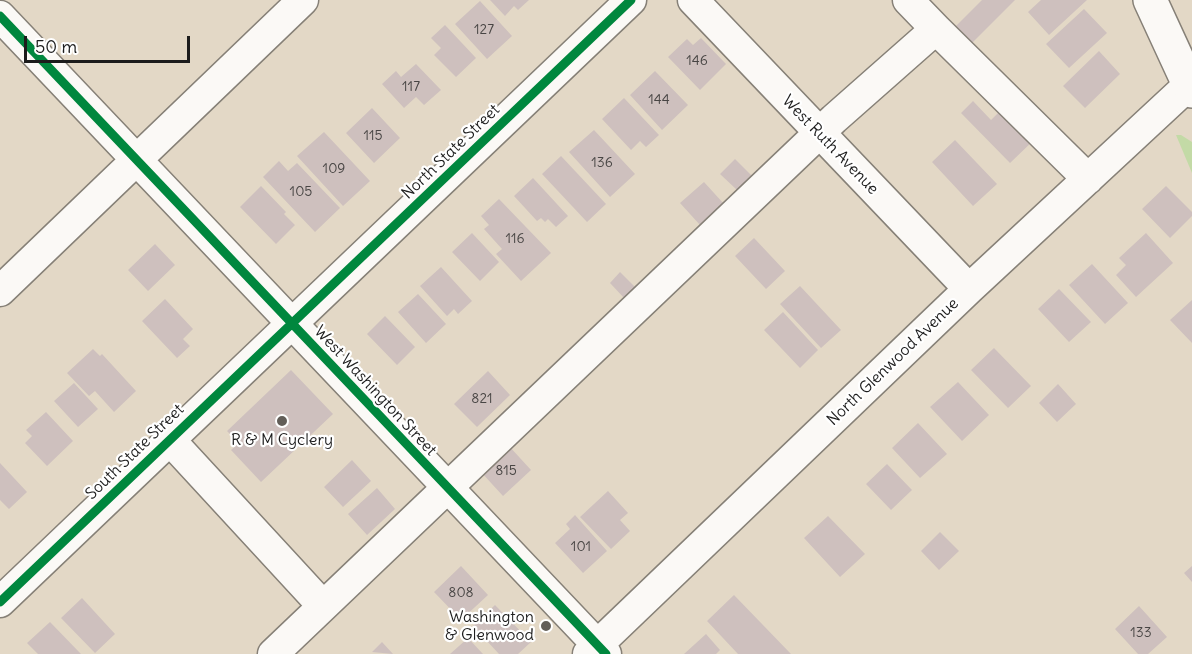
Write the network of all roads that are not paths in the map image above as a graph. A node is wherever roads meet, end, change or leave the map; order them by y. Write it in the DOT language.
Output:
graph roads {
  1 [pos="303,0"];
  2 [pos="631,0"];
  3 [pos="693,0"];
  4 [pos="908,0"];
  5 [pos="1150,0"];
  6 [pos="0,16"];
  7 [pos="936,29"];
  8 [pos="1191,86"];
  9 [pos="819,134"];
  10 [pos="136,161"];
  11 [pos="1088,178"];
  12 [pos="969,289"];
  13 [pos="0,291"];
  14 [pos="291,325"];
  15 [pos="169,439"];
  16 [pos="446,488"];
  17 [pos="0,602"];
  18 [pos="323,606"];
  19 [pos="597,651"];
  20 [pos="273,654"];
  1 -- 10 [label="street"];
  2 -- 14 [label="street, North State Street"];
  3 -- 9 [label="street, West Ruth Avenue"];
  4 -- 7 [label="street"];
  5 -- 8 [label="main road"];
  6 -- 10 [label="street, West Washington Street"];
  7 -- 9 [label="street"];
  7 -- 11 [label="street"];
  8 -- 11 [label="street, North Glenwood Avenue"];
  9 -- 12 [label="street, West Ruth Avenue"];
  9 -- 16 [label="street"];
  10 -- 13 [label="street"];
  10 -- 14 [label="street, West Washington Street"];
  11 -- 12 [label="street, North Glenwood Avenue"];
  12 -- 19 [label="street, North Glenwood Avenue"];
  14 -- 15 [label="street, South State Street"];
  14 -- 16 [label="street, West Washington Street"];
  15 -- 17 [label="street, South State Street"];
  15 -- 18 [label="street"];
  16 -- 18 [label="street"];
  16 -- 19 [label="street, West Washington Street"];
  18 -- 20 [label="street"];
}
